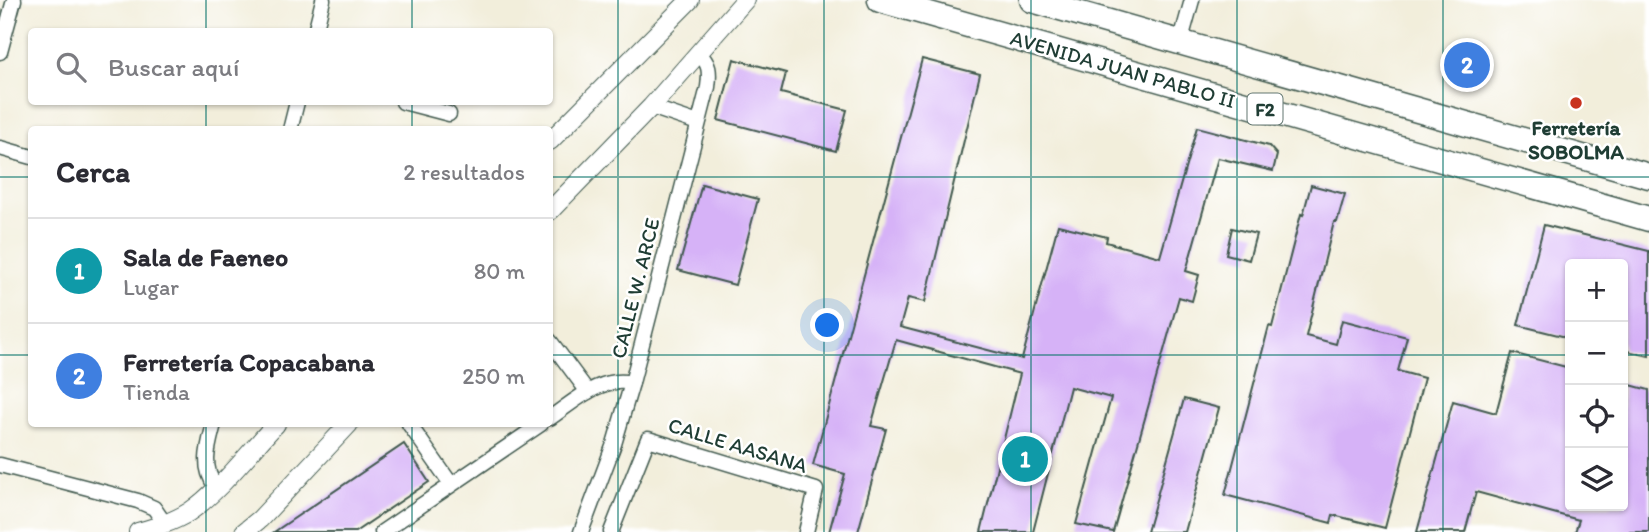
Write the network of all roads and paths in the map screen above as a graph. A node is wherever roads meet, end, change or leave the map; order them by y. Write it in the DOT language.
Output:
graph roads {
  1 [pos="14,0"];
  2 [pos="323,0"];
  3 [pos="745,0"];
  4 [pos="880,0"];
  5 [pos="1032,0"];
  6 [pos="1192,0"];
  7 [pos="684,1"];
  8 [pos="316,28"];
  9 [pos="1180,43"];
  10 [pos="0,52"];
  11 [pos="698,53"];
  12 [pos="296,105"];
  13 [pos="415,105"];
  14 [pos="651,107"];
  15 [pos="449,114"];
  16 [pos="698,123"];
  17 [pos="291,126"];
  18 [pos="553,138"];
  19 [pos="0,148"];
  20 [pos="28,156"];
  21 [pos="1649,176"];
  22 [pos="553,208"];
  23 [pos="1649,219"];
  24 [pos="553,345"];
  25 [pos="632,383"];
  26 [pos="588,392"];
  27 [pos="553,416"];
  28 [pos="213,427"];
  29 [pos="273,427"];
  30 [pos="346,427"];
  31 [pos="411,427"];
  32 [pos="536,427"];
  33 [pos="0,465"];
  34 [pos="451,484"];
  35 [pos="216,487"];
  36 [pos="165,524"];
  37 [pos="138,532"];
  38 [pos="244,532"];
  39 [pos="382,532"];
  40 [pos="581,532"];
  41 [pos="611,532"];
  42 [pos="806,532"];
  1 -- 10 [label="street"];
  2 -- 8 [label="street"];
  3 -- 11 [label="street"];
  4 -- 23 [label="highway, AVENIDA JUAN PABLO II / F2"];
  5 -- 9 [label="highway, AVENIDA JUAN PABLO II / F2"];
  6 -- 9 [label="street"];
  7 -- 18 [label="street"];
  9 -- 21 [label="highway, AVENIDA JUAN PABLO II / F2"];
  11 -- 14 [label="street"];
  11 -- 16 [label="street, CALLE W. ARCE"];
  12 -- 17 [label="street"];
  13 -- 15 [label="street"];
  14 -- 16 [label="street"];
  14 -- 22 [label="street"];
  16 -- 25 [label="street, CALLE W. ARCE"];
  19 -- 20 [label="street"];
  24 -- 26 [label="street"];
  25 -- 26 [label="street"];
  25 -- 40 [label="street, CALLE W. ARCE"];
  26 -- 27 [label="street"];
  28 -- 35 [label="street"];
  29 -- 35 [label="street"];
  30 -- 38 [label="street"];
  31 -- 34 [label="street"];
  32 -- 34 [label="street"];
  33 -- 36 [label="street"];
  34 -- 39 [label="street"];
  35 -- 36 [label="street"];
  36 -- 37 [label="street"];
  41 -- 42 [label="street, CALLE AASANA"];
}
